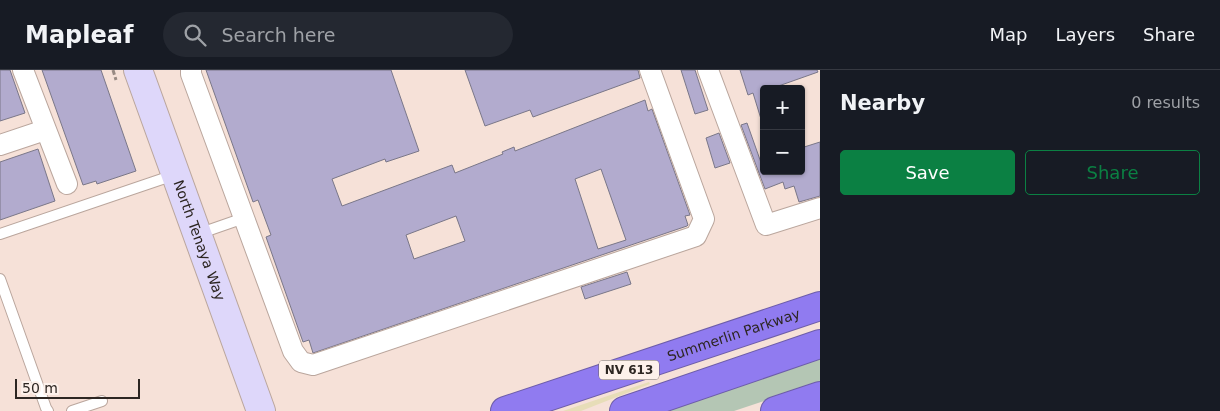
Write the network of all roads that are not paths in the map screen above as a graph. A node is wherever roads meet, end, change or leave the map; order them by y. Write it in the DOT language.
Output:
graph roads {
  1 [pos="23,70"];
  2 [pos="138,70"];
  3 [pos="191,70"];
  4 [pos="650,70"];
  5 [pos="708,70"];
  6 [pos="45,130"];
  7 [pos="0,145"];
  8 [pos="175,175"];
  9 [pos="67,184"];
  10 [pos="820,208"];
  11 [pos="244,218"];
  12 [pos="0,234"];
  13 [pos="197,235"];
  14 [pos="0,279"];
  15 [pos="820,306"];
  16 [pos="820,344"];
  17 [pos="820,396"];
  18 [pos="102,400"];
  19 [pos="48,411"];
  20 [pos="72,411"];
  21 [pos="260,411"];
  22 [pos="506,411"];
  23 [pos="624,411"];
  24 [pos="775,411"];
  1 -- 6 [label="street"];
  2 -- 8 [label="main road, North Tenaya Way"];
  3 -- 11 [label="street"];
  4 -- 11 [label="street"];
  5 -- 10 [label="street"];
  6 -- 7 [label="street"];
  6 -- 9 [label="street"];
  8 -- 12 [label="lane"];
  8 -- 13 [label="main road, North Tenaya Way"];
  11 -- 13 [label="lane"];
  13 -- 21 [label="main road, North Tenaya Way"];
  14 -- 19 [label="lane"];
  15 -- 22 [label="highway, Summerlin Parkway / NV 613"];
  16 -- 23 [label="highway"];
  17 -- 24 [label="highway"];
  18 -- 20 [label="lane"];
}
